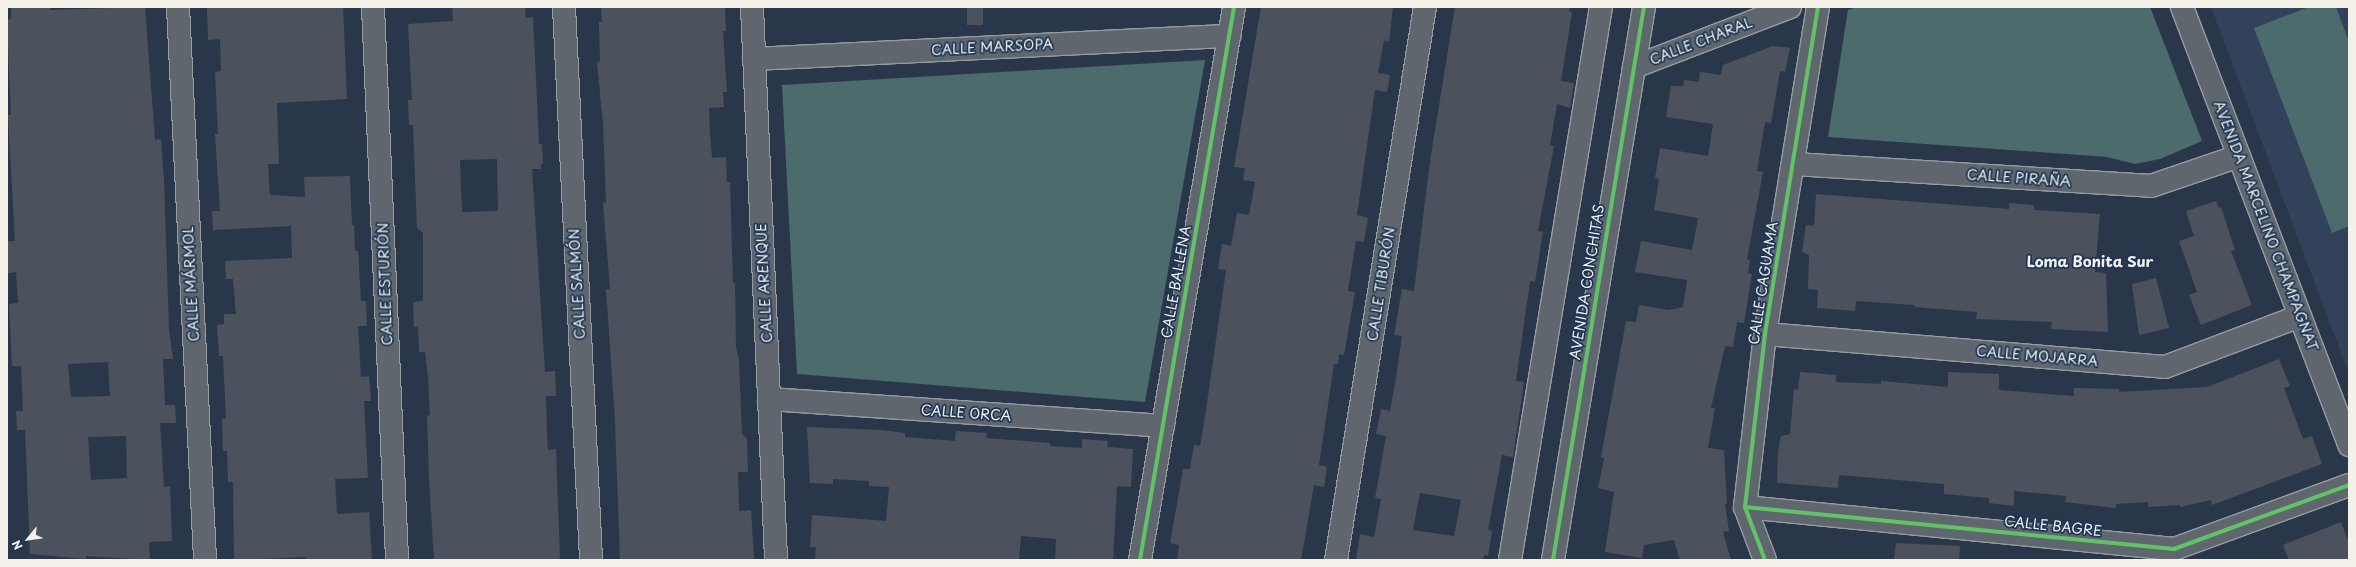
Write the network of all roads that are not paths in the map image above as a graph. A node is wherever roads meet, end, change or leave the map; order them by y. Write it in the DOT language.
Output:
graph roads {
  1 [pos="178,7"];
  2 [pos="373,7"];
  3 [pos="564,7"];
  4 [pos="752,7"];
  5 [pos="1234,7"];
  6 [pos="1425,7"];
  7 [pos="1601,7"];
  8 [pos="1644,7"];
  9 [pos="1790,7"];
  10 [pos="1818,7"];
  11 [pos="2182,7"];
  12 [pos="1229,36"];
  13 [pos="754,59"];
  14 [pos="1634,67"];
  15 [pos="2239,156"];
  16 [pos="1794,164"];
  17 [pos="2300,316"];
  18 [pos="1764,334"];
  19 [pos="769,399"];
  20 [pos="1163,426"];
  21 [pos="2349,445"];
  22 [pos="2349,485"];
  23 [pos="1745,507"];
  24 [pos="205,560"];
  25 [pos="397,560"];
  26 [pos="590,560"];
  27 [pos="776,560"];
  28 [pos="1140,560"];
  29 [pos="1336,560"];
  30 [pos="1510,560"];
  31 [pos="1553,560"];
  32 [pos="1766,560"];
  1 -- 24 [label="street, CALLE MÁRMOL"];
  2 -- 25 [label="street, CALLE ESTURIÓN"];
  3 -- 26 [label="street, CALLE SALMÓN"];
  4 -- 13 [label="street, CALLE ARENQUE"];
  5 -- 12 [label="street, CALLE BALLENA"];
  6 -- 29 [label="street, CALLE TIBURÓN"];
  7 -- 30 [label="street"];
  8 -- 14 [label="street, AVENIDA CONCHITAS"];
  9 -- 14 [label="street, CALLE CHARAL"];
  10 -- 16 [label="street, CALLE CAGUAMA"];
  11 -- 15 [label="street, AVENIDA MARCELINO CHAMPAGNAT"];
  12 -- 13 [label="street, CALLE MARSOPA"];
  12 -- 20 [label="street, CALLE BALLENA"];
  13 -- 19 [label="street, CALLE ARENQUE"];
  14 -- 31 [label="street, AVENIDA CONCHITAS"];
  15 -- 16 [label="street, CALLE PIRAÑA"];
  15 -- 17 [label="street, AVENIDA MARCELINO CHAMPAGNAT"];
  16 -- 18 [label="street, CALLE CAGUAMA"];
  17 -- 18 [label="street, CALLE MOJARRA"];
  17 -- 21 [label="street, AVENIDA MARCELINO CHAMPAGNAT"];
  18 -- 23 [label="street, CALLE CAGUAMA"];
  19 -- 20 [label="street, CALLE ORCA"];
  19 -- 27 [label="street, CALLE ARENQUE"];
  20 -- 28 [label="street, CALLE BALLENA"];
  22 -- 23 [label="street, CALLE BAGRE"];
  23 -- 32 [label="street, CALLE CAGUAMA"];
}
